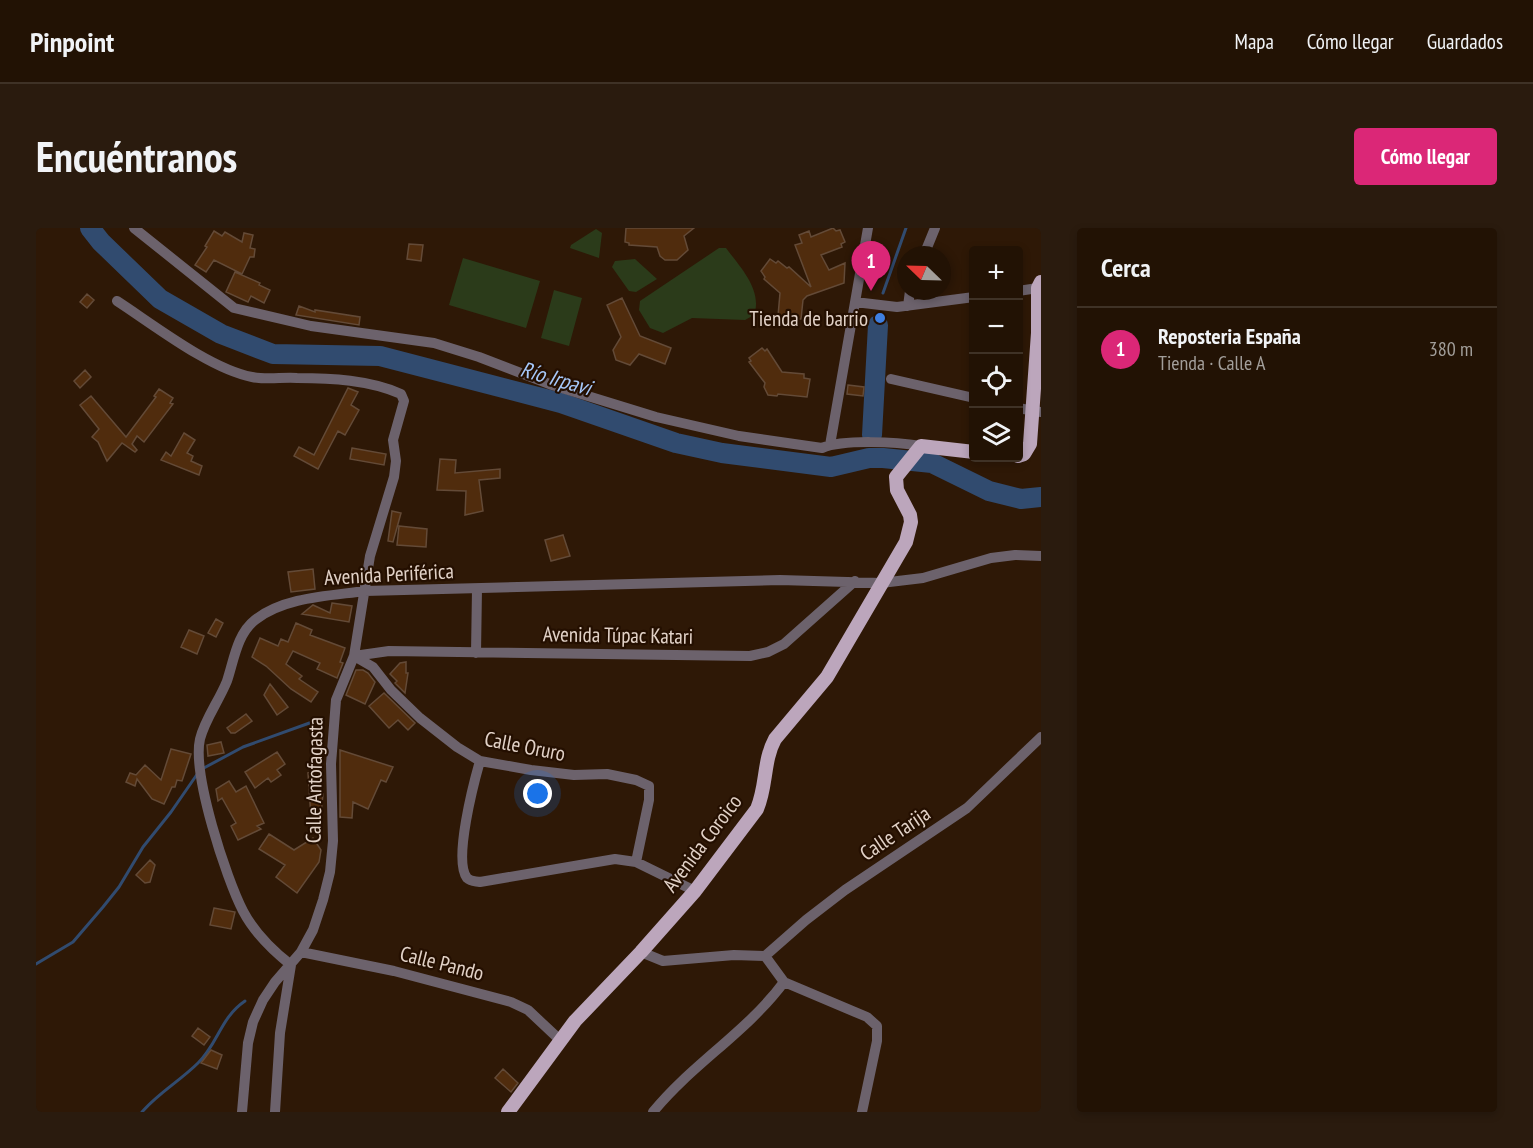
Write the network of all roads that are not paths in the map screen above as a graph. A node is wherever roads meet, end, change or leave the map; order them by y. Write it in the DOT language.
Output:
graph roads {
  1 [pos="135,228"];
  2 [pos="868,228"];
  3 [pos="935,228"];
  4 [pos="928,246"];
  5 [pos="1039,285"];
  6 [pos="1023,290"];
  7 [pos="969,298"];
  8 [pos="909,300"];
  9 [pos="117,301"];
  10 [pos="855,302"];
  11 [pos="908,306"];
  12 [pos="1039,333"];
  13 [pos="891,379"];
  14 [pos="969,397"];
  15 [pos="1031,410"];
  16 [pos="830,445"];
  17 [pos="918,449"];
  18 [pos="969,452"];
  19 [pos="1023,454"];
  20 [pos="1041,556"];
  21 [pos="855,581"];
  22 [pos="881,583"];
  23 [pos="477,588"];
  24 [pos="365,591"];
  25 [pos="476,653"];
  26 [pos="354,656"];
  27 [pos="1041,737"];
  28 [pos="480,761"];
  29 [pos="636,862"];
  30 [pos="695,891"];
  31 [pos="301,952"];
  32 [pos="641,952"];
  33 [pos="765,956"];
  34 [pos="291,965"];
  35 [pos="784,982"];
  36 [pos="560,1040"];
  37 [pos="242,1112"];
  38 [pos="275,1112"];
  39 [pos="508,1112"];
  40 [pos="653,1112"];
  41 [pos="862,1112"];
  1 -- 16 [label="street"];
  2 -- 10 [label="street"];
  3 -- 4 [label="street"];
  5 -- 6 [label="street"];
  5 -- 12 [label="main road"];
  7 -- 11 [label="street"];
  8 -- 11 [label="street"];
  9 -- 24 [label="street, Calle Antofagasta"];
  10 -- 11 [label="street"];
  10 -- 16 [label="street"];
  12 -- 15 [label="main road"];
  13 -- 14 [label="street"];
  15 -- 19 [label="main road"];
  16 -- 17 [label="street"];
  17 -- 18 [label="main road"];
  17 -- 22 [label="main road, Avenida Coroico"];
  20 -- 22 [label="street, Avenida Periférica"];
  21 -- 22 [label="street, Avenida Periférica"];
  21 -- 23 [label="street, Avenida Periférica"];
  21 -- 25 [label="street, Avenida Túpac Katari"];
  22 -- 30 [label="main road, Avenida Coroico"];
  23 -- 24 [label="street, Avenida Periférica"];
  23 -- 25 [label="street"];
  24 -- 26 [label="street, Calle Antofagasta"];
  24 -- 34 [label="street, Avenida Periférica"];
  25 -- 26 [label="street, Avenida Túpac Katari"];
  26 -- 28 [label="street, Calle Oruro"];
  26 -- 31 [label="street, Calle Antofagasta"];
  27 -- 33 [label="street, Calle Tarija"];
  28 -- 29 [label="street, Calle Oruro"];
  28 -- 29 [label="street"];
  29 -- 30 [label="street"];
  30 -- 32 [label="main road, Avenida Coroico"];
  31 -- 34 [label="street, Calle Antofagasta"];
  31 -- 36 [label="street, Calle Pando"];
  32 -- 33 [label="street"];
  32 -- 36 [label="main road, Avenida Coroico"];
  33 -- 35 [label="street"];
  34 -- 37 [label="street, Calle Antofagasta"];
  34 -- 38 [label="street"];
  35 -- 40 [label="street"];
  35 -- 41 [label="street"];
  36 -- 39 [label="main road, Avenida Coroico"];
}
